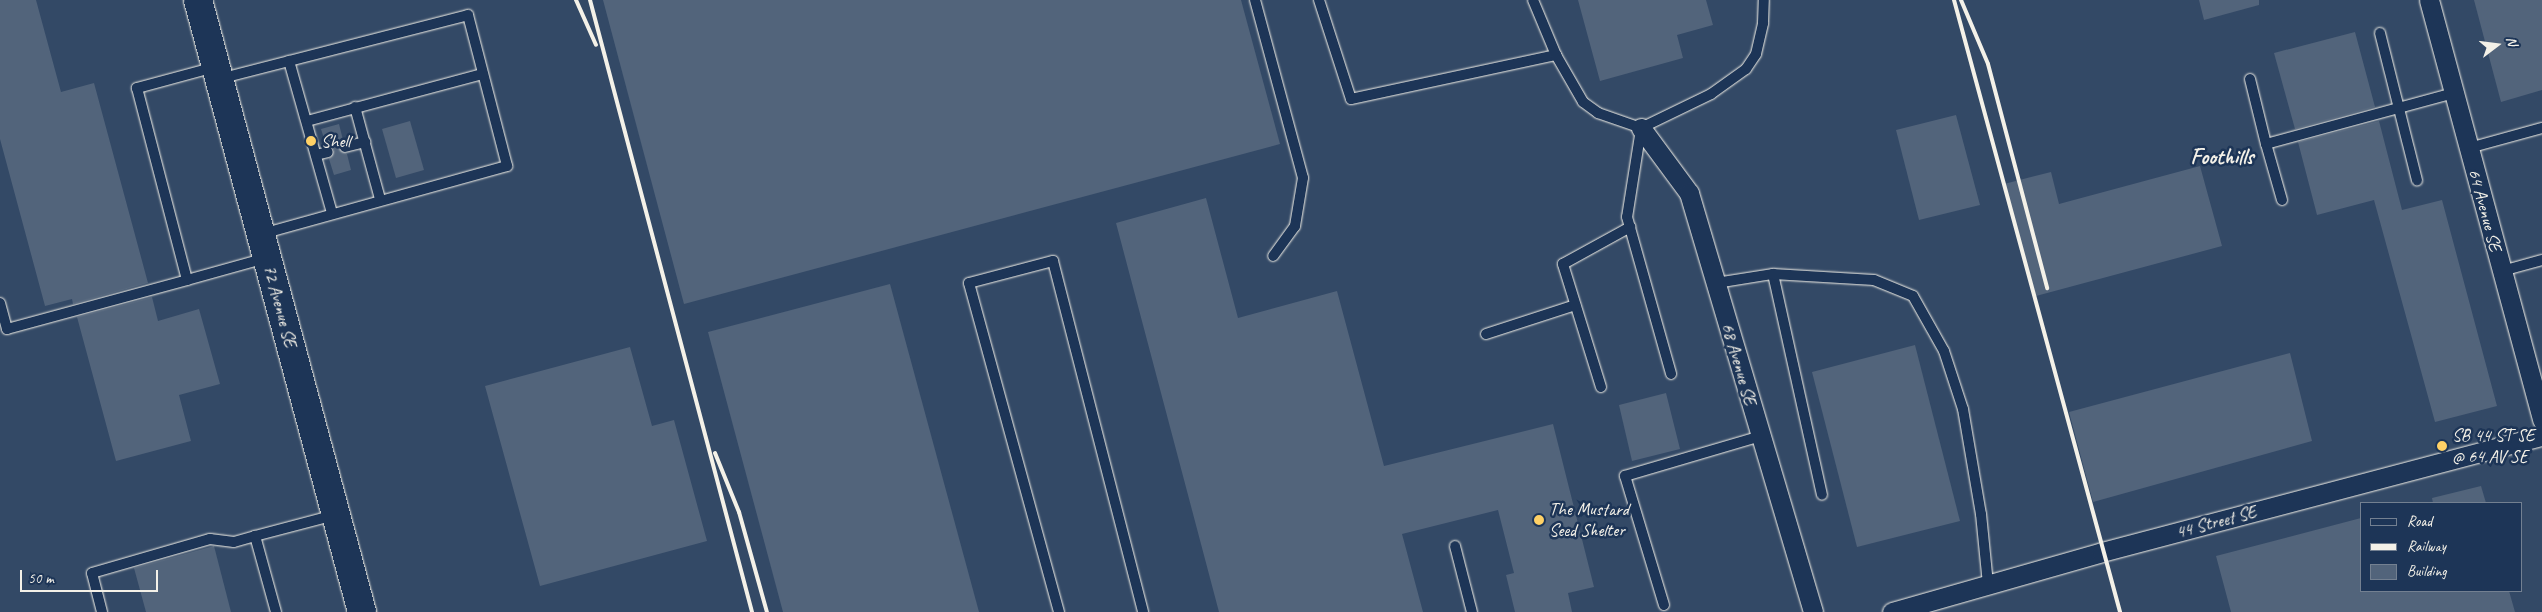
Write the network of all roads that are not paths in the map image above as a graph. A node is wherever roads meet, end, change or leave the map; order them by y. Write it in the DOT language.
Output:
graph roads {
  1 [pos="198,0"];
  2 [pos="1255,0"];
  3 [pos="1319,0"];
  4 [pos="1533,0"];
  5 [pos="1764,0"];
  6 [pos="2429,0"];
  7 [pos="2380,33"];
  8 [pos="1556,55"];
  9 [pos="289,61"];
  10 [pos="217,73"];
  11 [pos="484,74"];
  12 [pos="2250,79"];
  13 [pos="2454,93"];
  14 [pos="355,107"];
  15 [pos="2399,108"];
  16 [pos="307,121"];
  17 [pos="1641,128"];
  18 [pos="2542,128"];
  19 [pos="365,142"];
  20 [pos="2266,144"];
  21 [pos="345,147"];
  22 [pos="2469,148"];
  23 [pos="328,152"];
  24 [pos="316,156"];
  25 [pos="2417,180"];
  26 [pos="380,199"];
  27 [pos="2282,200"];
  28 [pos="332,213"];
  29 [pos="1630,227"];
  30 [pos="263,246"];
  31 [pos="1273,256"];
  32 [pos="2542,260"];
  33 [pos="2502,271"];
  34 [pos="1773,274"];
  35 [pos="187,280"];
  36 [pos="1716,283"];
  37 [pos="0,303"];
  38 [pos="1575,305"];
  39 [pos="1486,334"];
  40 [pos="1671,374"];
  41 [pos="1601,387"];
  42 [pos="2542,420"];
  43 [pos="1761,436"];
  44 [pos="2542,436"];
  45 [pos="1822,495"];
  46 [pos="335,515"];
  47 [pos="255,536"];
  48 [pos="1455,546"];
  49 [pos="1988,584"];
  50 [pos="1664,605"];
  51 [pos="102,612"];
  52 [pos="276,612"];
  53 [pos="362,612"];
  54 [pos="1059,612"];
  55 [pos="1143,612"];
  56 [pos="1472,612"];
  57 [pos="1812,612"];
  58 [pos="1892,612"];
  1 -- 10 [label="street, 72 Avenue SE"];
  2 -- 31 [label="lane"];
  3 -- 8 [label="lane"];
  4 -- 8 [label="lane"];
  5 -- 17 [label="lane"];
  6 -- 13 [label="street, 64 Avenue SE"];
  7 -- 15 [label="lane"];
  8 -- 17 [label="lane"];
  9 -- 10 [label="lane"];
  9 -- 11 [label="lane"];
  9 -- 16 [label="lane"];
  10 -- 30 [label="street, 72 Avenue SE"];
  10 -- 35 [label="lane"];
  11 -- 14 [label="lane"];
  11 -- 26 [label="lane"];
  12 -- 20 [label="lane"];
  13 -- 15 [label="lane"];
  13 -- 22 [label="street, 64 Avenue SE"];
  14 -- 16 [label="lane"];
  14 -- 19 [label="lane"];
  15 -- 20 [label="lane"];
  15 -- 25 [label="lane"];
  16 -- 24 [label="lane"];
  17 -- 29 [label="lane"];
  17 -- 36 [label="street, 68 Avenue SE"];
  18 -- 22 [label="lane"];
  19 -- 21 [label="lane"];
  19 -- 26 [label="lane"];
  20 -- 27 [label="lane"];
  22 -- 33 [label="street, 64 Avenue SE"];
  23 -- 24 [label="lane"];
  24 -- 28 [label="lane"];
  26 -- 28 [label="lane"];
  28 -- 30 [label="lane"];
  29 -- 38 [label="lane"];
  29 -- 40 [label="lane"];
  30 -- 35 [label="lane"];
  30 -- 46 [label="street, 72 Avenue SE"];
  32 -- 33 [label="lane"];
  33 -- 42 [label="street, 64 Avenue SE"];
  34 -- 36 [label="lane"];
  34 -- 45 [label="lane"];
  34 -- 49 [label="lane"];
  35 -- 37 [label="lane"];
  36 -- 43 [label="street, 68 Avenue SE"];
  38 -- 39 [label="lane"];
  38 -- 41 [label="lane"];
  43 -- 50 [label="lane"];
  43 -- 57 [label="street, 68 Avenue SE"];
  44 -- 49 [label="street, 44 Street SE"];
  46 -- 47 [label="lane"];
  46 -- 53 [label="street, 72 Avenue SE"];
  47 -- 51 [label="lane"];
  47 -- 52 [label="lane"];
  48 -- 56 [label="lane"];
  49 -- 58 [label="street, 44 Street SE"];
  54 -- 55 [label="lane"];
}
